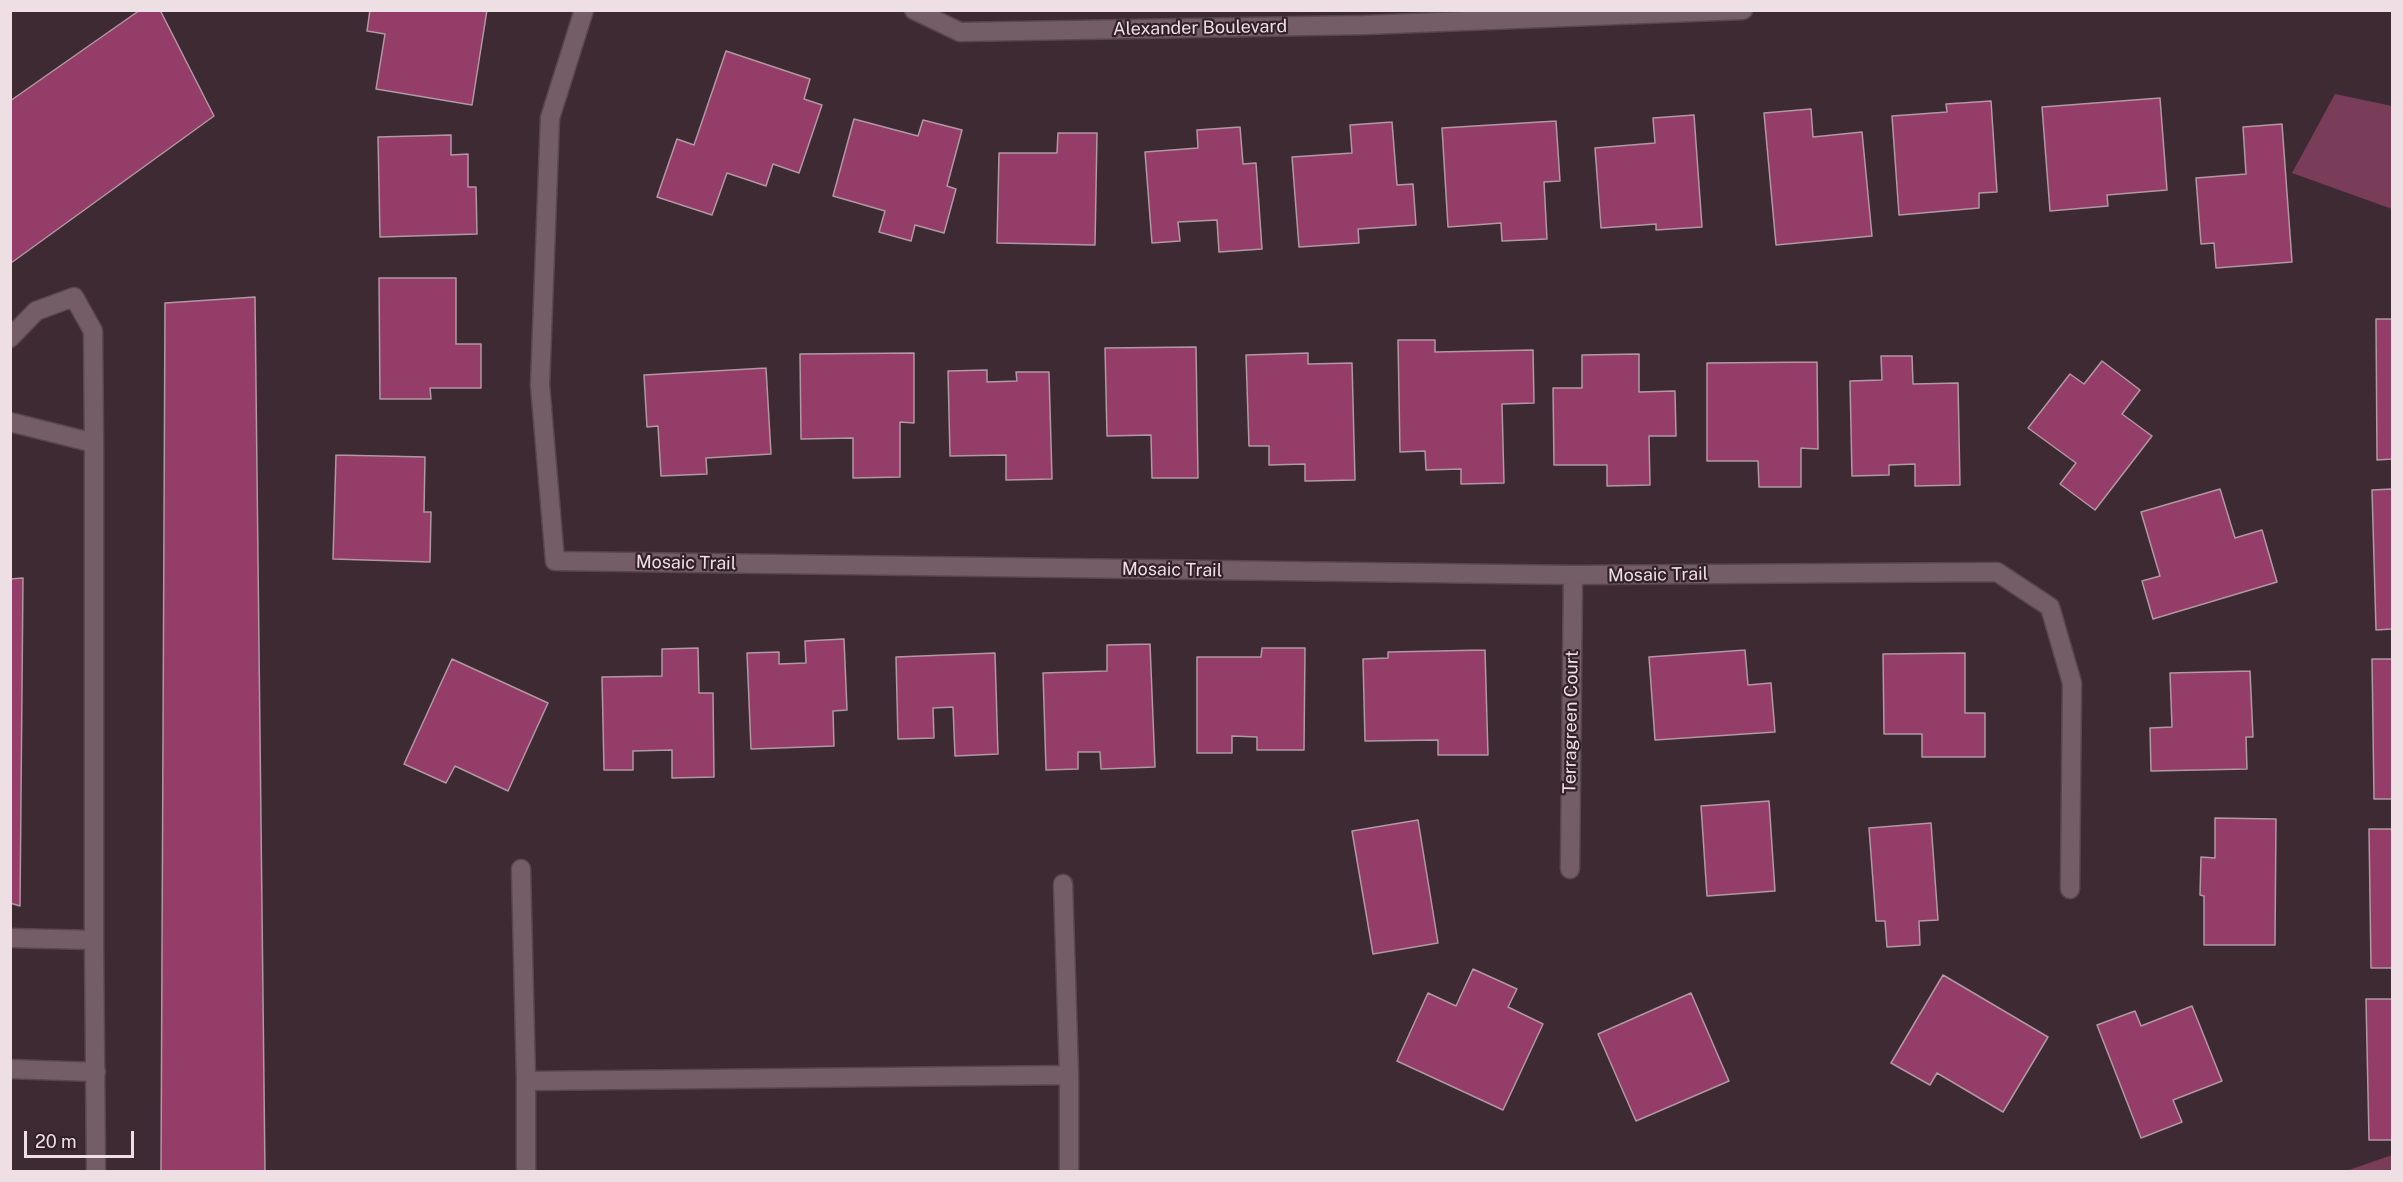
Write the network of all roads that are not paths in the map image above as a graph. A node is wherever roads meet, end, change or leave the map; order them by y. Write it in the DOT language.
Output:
graph roads {
  1 [pos="584,10"];
  2 [pos="914,10"];
  3 [pos="1743,10"];
  4 [pos="10,338"];
  5 [pos="10,422"];
  6 [pos="94,443"];
  7 [pos="1573,575"];
  8 [pos="521,868"];
  9 [pos="1570,869"];
  10 [pos="1063,884"];
  11 [pos="2070,889"];
  12 [pos="10,938"];
  13 [pos="94,940"];
  14 [pos="10,1069"];
  15 [pos="96,1072"];
  16 [pos="1069,1075"];
  17 [pos="526,1081"];
  18 [pos="96,1172"];
  19 [pos="526,1172"];
  20 [pos="1069,1172"];
  1 -- 7 [label="street, Mosaic Trail"];
  2 -- 3 [label="street, Alexander Boulevard"];
  4 -- 6 [label="street"];
  5 -- 6 [label="street"];
  6 -- 13 [label="street"];
  7 -- 9 [label="street, Terragreen Court"];
  7 -- 11 [label="street, Mosaic Trail"];
  8 -- 17 [label="street"];
  10 -- 16 [label="street"];
  12 -- 13 [label="street"];
  13 -- 15 [label="street"];
  14 -- 15 [label="street"];
  15 -- 18 [label="street"];
  16 -- 17 [label="street"];
  16 -- 20 [label="street"];
  17 -- 19 [label="street"];
}
